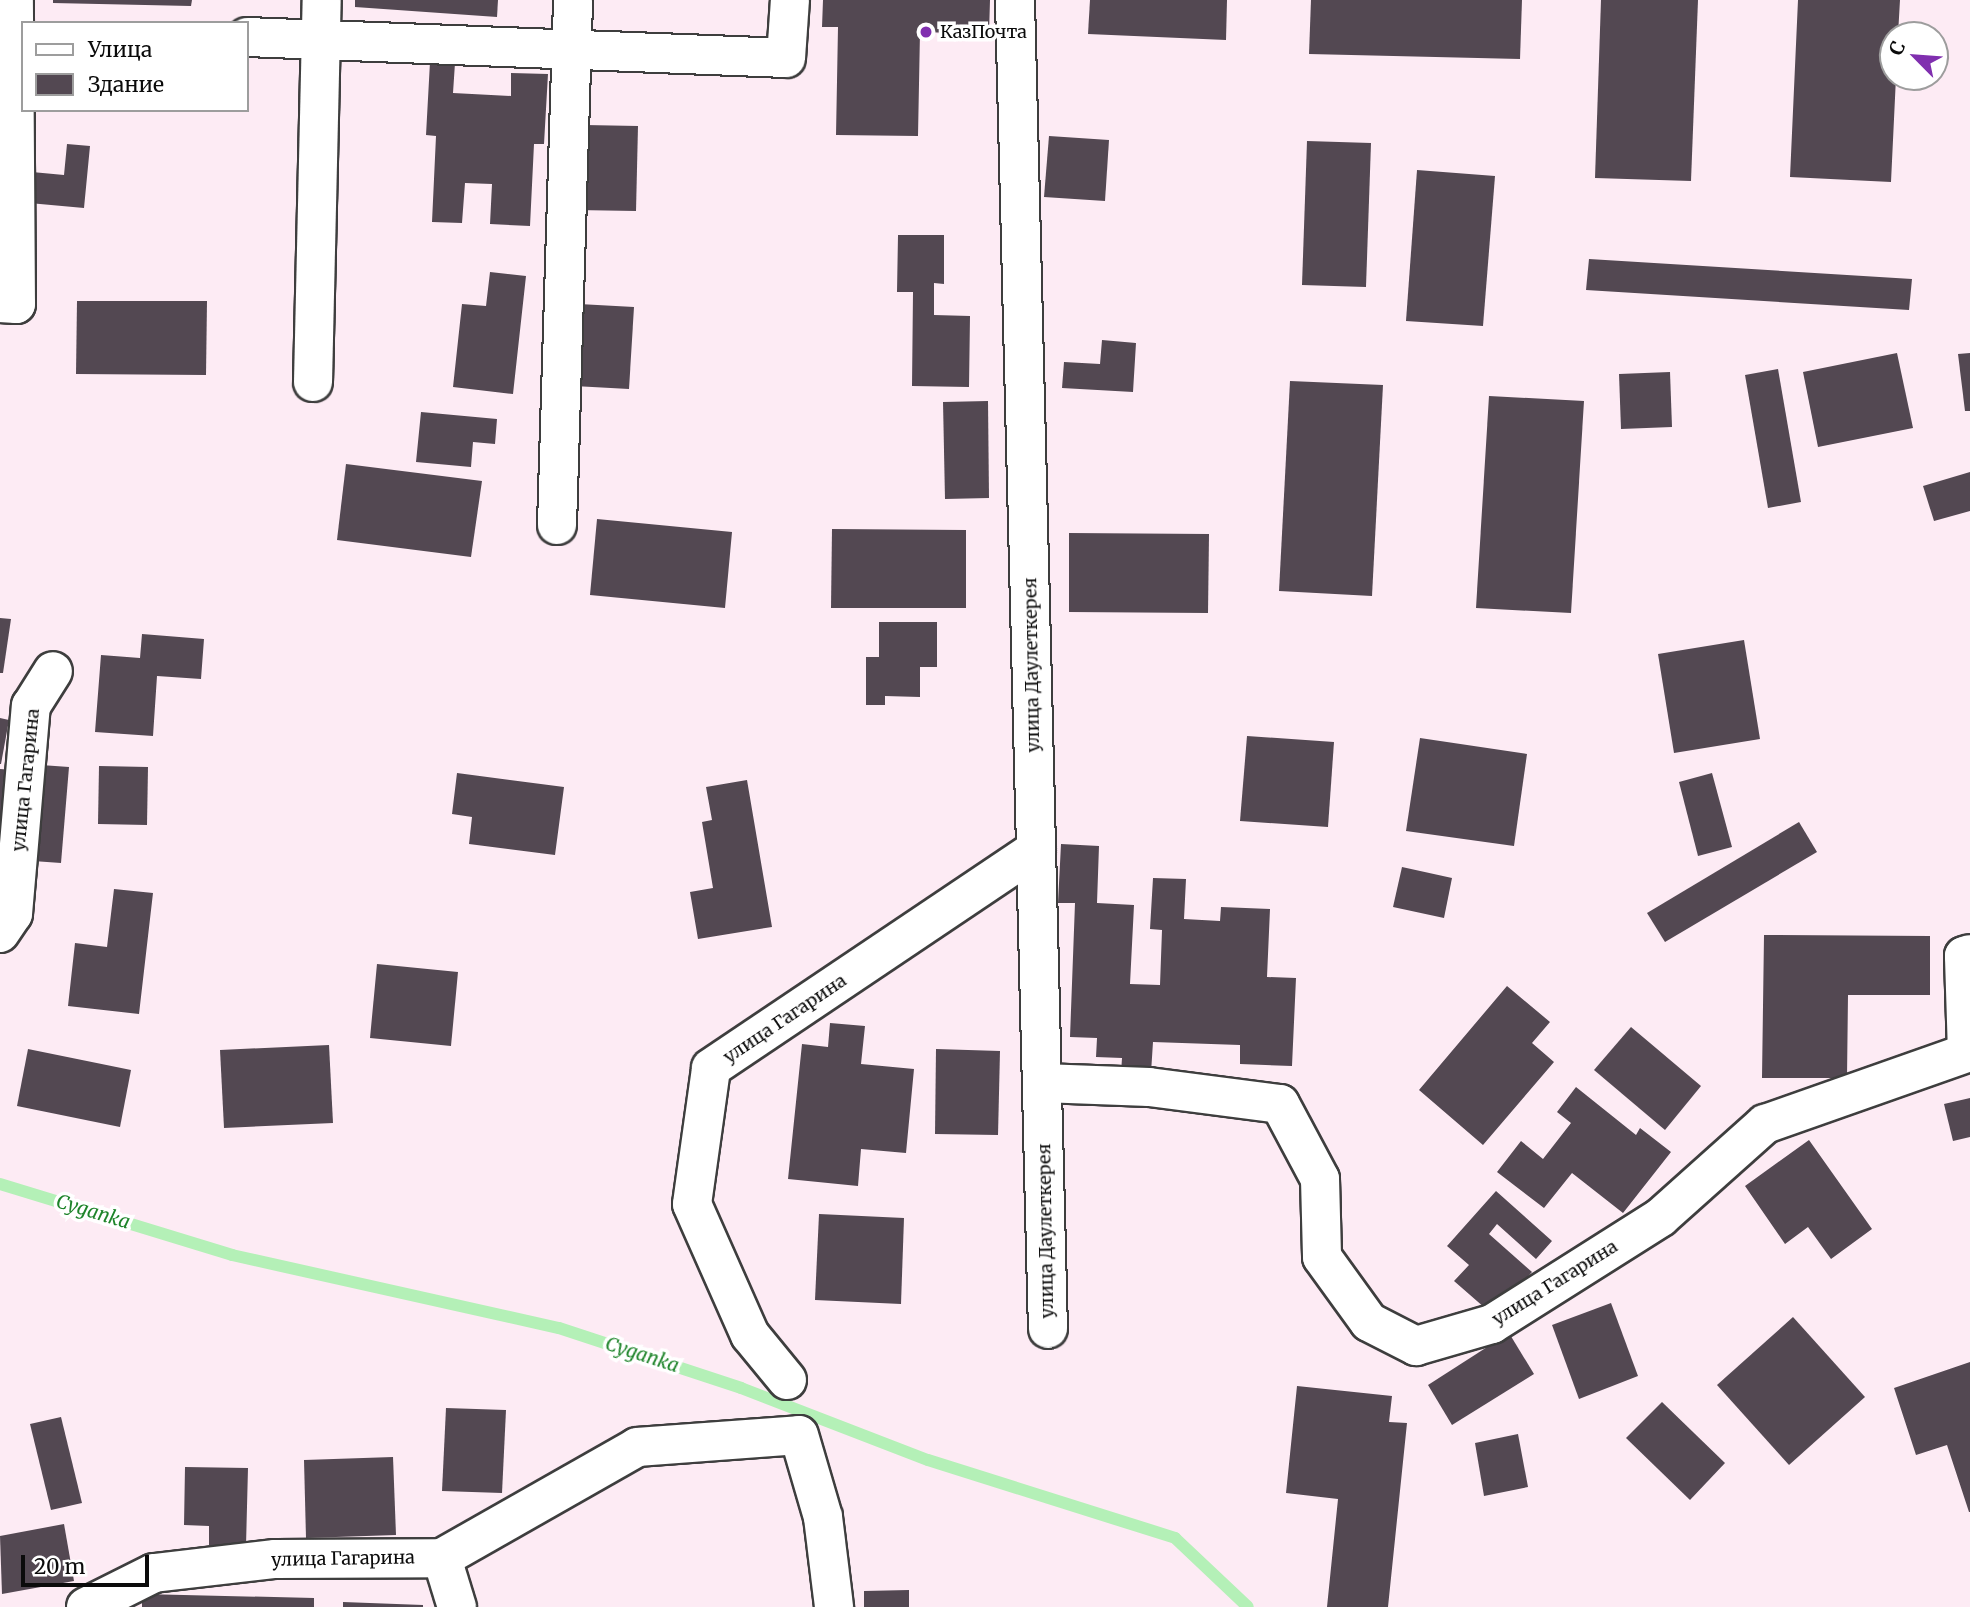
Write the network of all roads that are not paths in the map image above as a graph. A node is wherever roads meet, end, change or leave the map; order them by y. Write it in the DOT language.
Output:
graph roads {
  1 [pos="322,0"];
  2 [pos="573,0"];
  3 [pos="790,0"];
  4 [pos="1016,0"];
  5 [pos="13,20"];
  6 [pos="248,37"];
  7 [pos="321,40"];
  8 [pos="571,49"];
  9 [pos="0,303"];
  10 [pos="313,382"];
  11 [pos="557,525"];
  12 [pos="53,671"];
  13 [pos="1036,850"];
  14 [pos="0,933"];
  15 [pos="1970,954"];
  16 [pos="1969,1054"];
  17 [pos="1042,1083"];
  18 [pos="1048,1329"];
  19 [pos="787,1380"];
  20 [pos="442,1558"];
  21 [pos="86,1607"];
  22 [pos="457,1607"];
  23 [pos="834,1607"];
  1 -- 7 [label="street"];
  2 -- 8 [label="street"];
  3 -- 8 [label="street"];
  4 -- 13 [label="street, улица Даулеткерея"];
  5 -- 9 [label="street"];
  6 -- 7 [label="street"];
  7 -- 8 [label="street"];
  7 -- 10 [label="street"];
  8 -- 11 [label="street"];
  12 -- 14 [label="street, улица Гагарина"];
  13 -- 17 [label="street, улица Даулеткерея"];
  13 -- 19 [label="street, улица Гагарина"];
  15 -- 16 [label="street, улица Гагарина"];
  16 -- 17 [label="street, улица Гагарина"];
  17 -- 18 [label="street, улица Даулеткерея"];
  20 -- 21 [label="street, улица Гагарина"];
  20 -- 22 [label="street"];
  20 -- 23 [label="street, улица Гагарина"];
}
